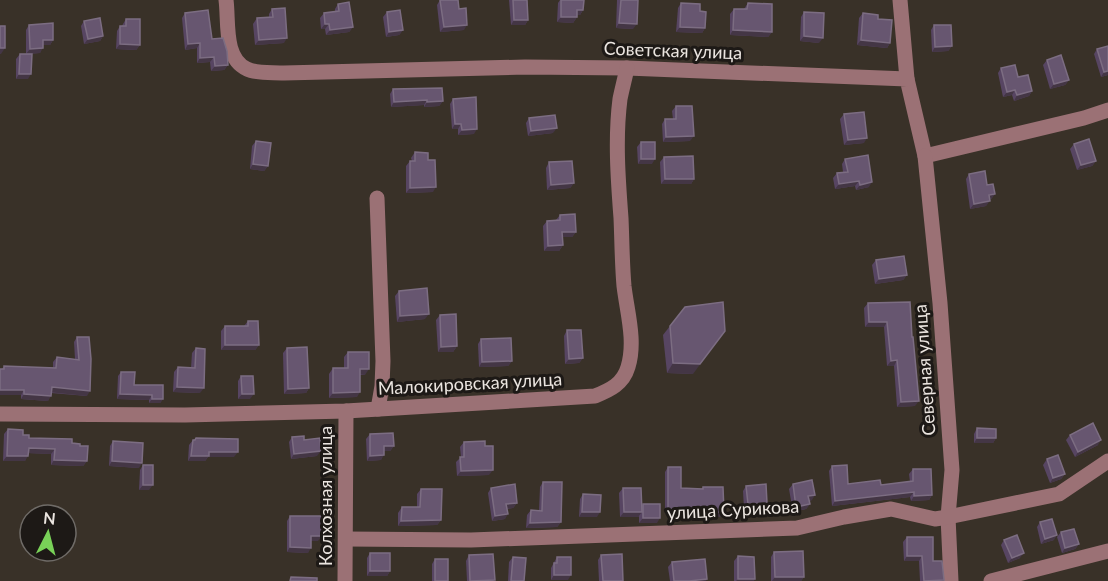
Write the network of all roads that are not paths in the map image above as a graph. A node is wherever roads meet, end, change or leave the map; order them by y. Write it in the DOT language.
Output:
graph roads {
  1 [pos="226,0"];
  2 [pos="900,0"];
  3 [pos="627,68"];
  4 [pos="907,79"];
  5 [pos="1108,110"];
  6 [pos="926,156"];
  7 [pos="377,198"];
  8 [pos="378,409"];
  9 [pos="346,411"];
  10 [pos="0,414"];
  11 [pos="1108,461"];
  12 [pos="948,518"];
  13 [pos="346,539"];
  14 [pos="1108,551"];
  15 [pos="345,581"];
  16 [pos="951,581"];
  17 [pos="991,581"];
  1 -- 3 [label="street, Советская улица"];
  2 -- 4 [label="street"];
  3 -- 4 [label="street, Советская улица"];
  3 -- 8 [label="street, Малокировская улица"];
  4 -- 6 [label="street"];
  5 -- 6 [label="street"];
  6 -- 12 [label="street, Северная улица"];
  7 -- 8 [label="street"];
  8 -- 9 [label="street, Малокировская улица"];
  9 -- 10 [label="street, Малокировская улица"];
  9 -- 13 [label="street, Колхозная улица"];
  11 -- 12 [label="street, улица Сурикова"];
  12 -- 13 [label="street, улица Сурикова"];
  12 -- 16 [label="street, Северная улица"];
  13 -- 15 [label="street, Колхозная улица"];
  14 -- 17 [label="street"];
}
